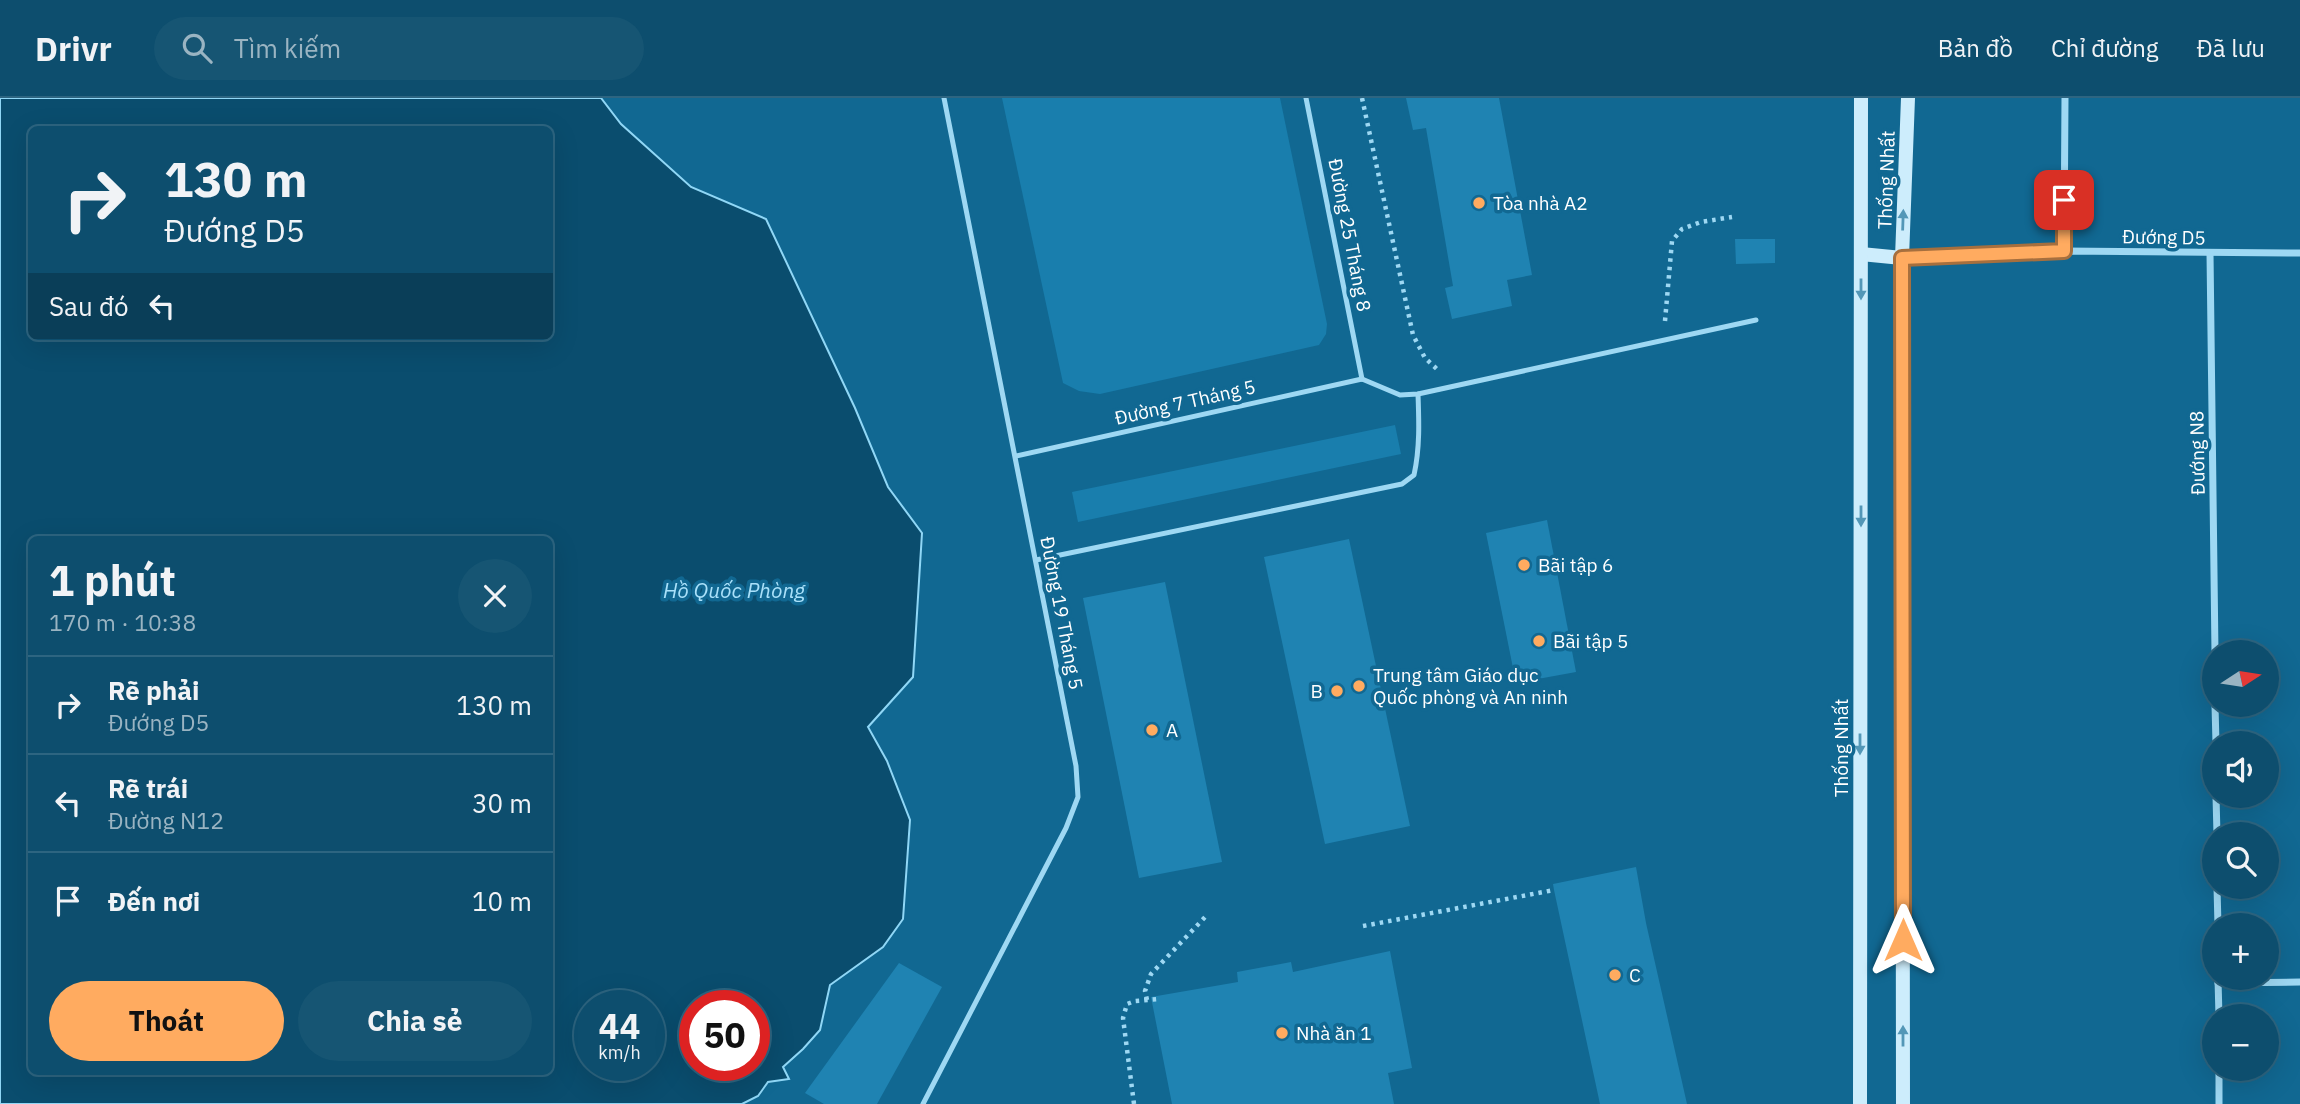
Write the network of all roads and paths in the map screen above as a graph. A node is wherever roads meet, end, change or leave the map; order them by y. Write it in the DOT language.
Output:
graph roads {
  1 [pos="944,98"];
  2 [pos="1306,98"];
  3 [pos="1362,98"];
  4 [pos="1861,98"];
  5 [pos="1908,98"];
  6 [pos="2064,98"];
  7 [pos="1732,217"];
  8 [pos="2064,251"];
  9 [pos="2210,253"];
  10 [pos="2300,253"];
  11 [pos="1861,254"];
  12 [pos="1902,258"];
  13 [pos="1756,320"];
  14 [pos="1664,331"];
  15 [pos="1447,369"];
  16 [pos="1362,379"];
  17 [pos="1418,394"];
  18 [pos="1016,456"];
  19 [pos="1036,560"];
  20 [pos="2215,640"];
  21 [pos="1554,890"];
  22 [pos="1208,914"];
  23 [pos="1363,926"];
  24 [pos="2279,982"];
  25 [pos="2300,982"];
  26 [pos="1158,999"];
  27 [pos="1146,1000"];
  28 [pos="2219,1081"];
  29 [pos="922,1104"];
  30 [pos="1134,1104"];
  31 [pos="1860,1104"];
  32 [pos="1903,1104"];
  33 [pos="2220,1104"];
  1 -- 18 [label="lane, Đường 19 Tháng 5"];
  2 -- 16 [label="lane, Đường 25 Tháng 8"];
  3 -- 15 [label="path"];
  4 -- 11 [label="main road, Thống Nhất"];
  12 -- 5 [label="main road, Thống Nhất, one-way"];
  6 -- 8 [label="street"];
  7 -- 14 [label="path"];
  8 -- 9 [label="street, Đướng D5"];
  8 -- 12 [label="street, Đướng D5"];
  9 -- 10 [label="street, Đướng D5"];
  9 -- 20 [label="street, Đướng N8"];
  11 -- 12 [label="main road"];
  11 -- 31 [label="main road, Thống Nhất, one-way"];
  32 -- 12 [label="main road, Thống Nhất, one-way"];
  13 -- 17 [label="lane"];
  16 -- 17 [label="lane"];
  16 -- 18 [label="lane, Đường 7 Tháng 5"];
  17 -- 19 [label="lane"];
  18 -- 19 [label="lane, Đường 19 Tháng 5"];
  19 -- 29 [label="lane, Đường 19 Tháng 5"];
  21 -- 23 [label="path"];
  22 -- 27 [label="path"];
  24 -- 25 [label="street"];
  26 -- 27 [label="path"];
  27 -- 30 [label="path"];
  28 -- 33 [label="street"];
}
